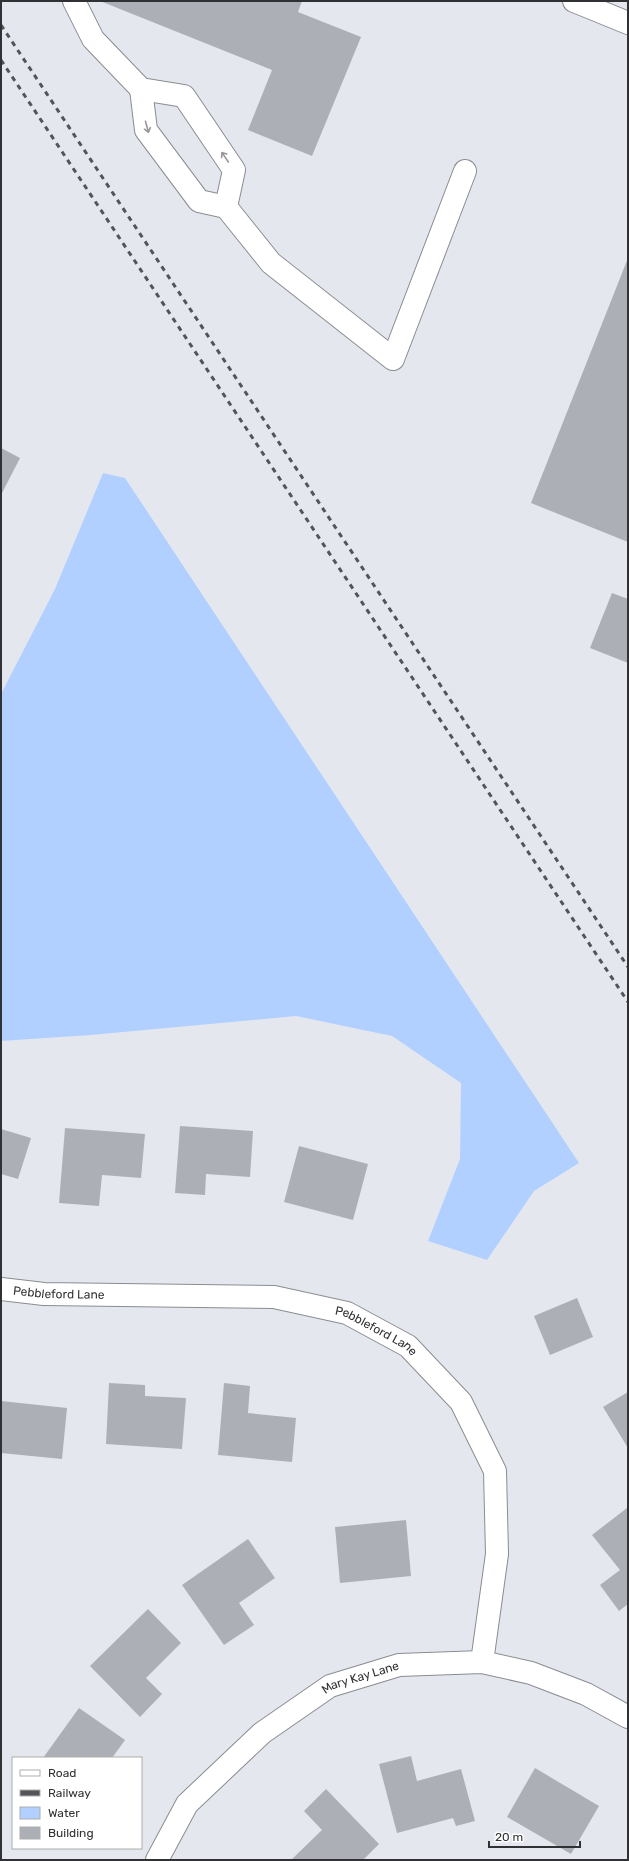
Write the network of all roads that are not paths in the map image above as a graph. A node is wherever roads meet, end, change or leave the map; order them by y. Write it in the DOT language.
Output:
graph roads {
  1 [pos="74,1"];
  2 [pos="574,1"];
  3 [pos="628,23"];
  4 [pos="141,88"];
  5 [pos="465,170"];
  6 [pos="226,207"];
  7 [pos="1,1289"];
  8 [pos="482,1662"];
  9 [pos="628,1717"];
  10 [pos="157,1860"];
  1 -- 4 [label="street"];
  2 -- 3 [label="street"];
  4 -- 6 [label="street, one-way"];
  6 -- 4 [label="street, one-way"];
  5 -- 6 [label="street"];
  7 -- 8 [label="street, Pebbleford Lane"];
  8 -- 9 [label="street, Mary Kay Lane"];
  8 -- 10 [label="street, Mary Kay Lane"];
}
